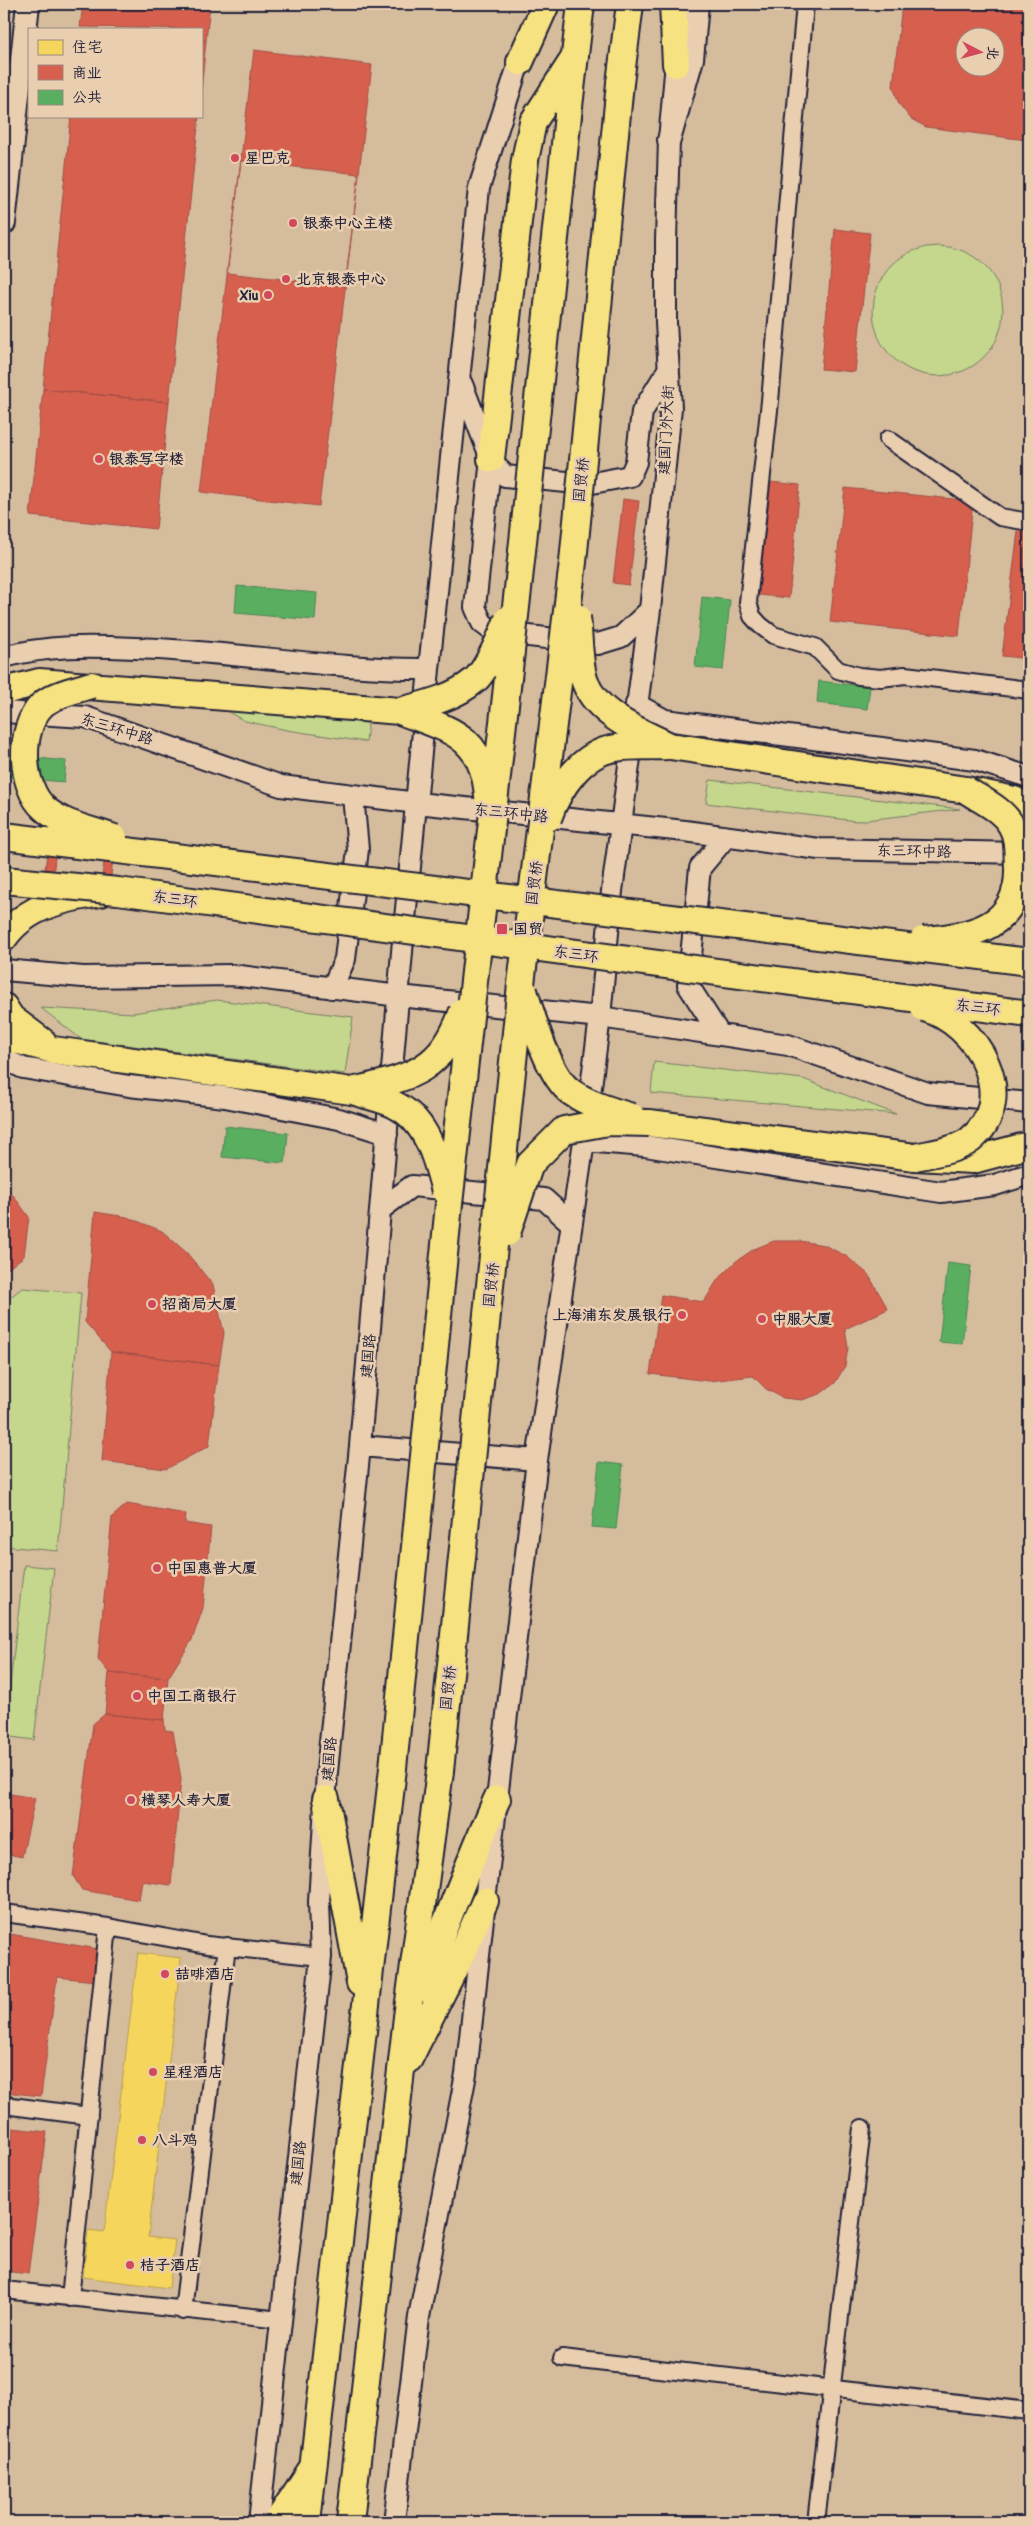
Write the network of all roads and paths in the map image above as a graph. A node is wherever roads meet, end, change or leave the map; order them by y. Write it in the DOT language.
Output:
graph roads {
  1 [pos="28,4"];
  2 [pos="533,4"];
  3 [pos="546,4"];
  4 [pos="581,4"];
  5 [pos="630,4"];
  6 [pos="673,4"];
  7 [pos="682,4"];
  8 [pos="697,4"];
  9 [pos="806,4"];
  10 [pos="575,57"];
  11 [pos="520,62"];
  12 [pos="676,64"];
  13 [pos="669,140"];
  14 [pos="4,223"];
  15 [pos="669,368"];
  16 [pos="461,380"];
  17 [pos="888,439"];
  18 [pos="491,458"];
  19 [pos="1029,522"];
  20 [pos="573,562"];
  21 [pos="518,589"];
  22 [pos="650,610"];
  23 [pos="4,657"];
  24 [pos="429,668"];
  25 [pos="92,685"];
  26 [pos="4,690"];
  27 [pos="1029,690"];
  28 [pos="636,704"];
  29 [pos="400,710"];
  30 [pos="4,712"];
  31 [pos="670,746"];
  32 [pos="1029,777"];
  33 [pos="966,790"];
  34 [pos="353,796"];
  35 [pos="417,803"];
  36 [pos="1029,807"];
  37 [pos="622,824"];
  38 [pos="4,836"];
  39 [pos="491,837"];
  40 [pos="725,838"];
  41 [pos="538,848"];
  42 [pos="1029,853"];
  43 [pos="167,856"];
  44 [pos="4,880"];
  45 [pos="118,891"];
  46 [pos="4,938"];
  47 [pos="868,943"];
  48 [pos="1029,962"];
  49 [pos="4,970"];
  50 [pos="474,979"];
  51 [pos="521,984"];
  52 [pos="332,988"];
  53 [pos="863,992"];
  54 [pos="399,996"];
  55 [pos="4,1007"];
  56 [pos="1029,1014"];
  57 [pos="600,1018"];
  58 [pos="720,1035"];
  59 [pos="4,1036"];
  60 [pos="53,1050"];
  61 [pos="4,1059"];
  62 [pos="352,1091"];
  63 [pos="1029,1103"];
  64 [pos="649,1122"];
  65 [pos="387,1134"];
  66 [pos="584,1141"];
  67 [pos="1029,1144"];
  68 [pos="915,1157"];
  69 [pos="1029,1174"];
  70 [pos="449,1204"];
  71 [pos="381,1209"];
  72 [pos="572,1224"];
  73 [pos="491,1284"];
  74 [pos="360,1446"];
  75 [pos="538,1460"];
  76 [pos="326,1799"];
  77 [pos="497,1799"];
  78 [pos="485,1901"];
  79 [pos="4,1913"];
  80 [pos="108,1927"];
  81 [pos="227,1946"];
  82 [pos="321,1957"];
  83 [pos="365,2008"];
  84 [pos="407,2017"];
  85 [pos="400,2076"];
  86 [pos="4,2105"];
  87 [pos="89,2116"];
  88 [pos="862,2128"];
  89 [pos="4,2290"];
  90 [pos="70,2298"];
  91 [pos="183,2310"];
  92 [pos="281,2320"];
  93 [pos="562,2358"];
  94 [pos="832,2388"];
  95 [pos="1029,2411"];
  96 [pos="314,2466"];
  97 [pos="259,2522"];
  98 [pos="277,2522"];
  99 [pos="307,2522"];
  100 [pos="350,2522"];
  101 [pos="394,2522"];
  102 [pos="816,2522"];
  1 -- 14 [label="main road"];
  2 -- 11 [label="street"];
  3 -- 11 [label="highway"];
  4 -- 10 [label="highway"];
  5 -- 20 [label="highway, 国贸桥, bridge"];
  6 -- 12 [label="highway"];
  7 -- 12 [label="street, 建国门外大街"];
  8 -- 13 [label="main road"];
  9 -- 27 [label="street"];
  10 -- 18 [label="highway"];
  10 -- 21 [label="highway, bridge"];
  11 -- 16 [label="street"];
  12 -- 13 [label="street, 建国门外大街"];
  13 -- 15 [label="street, 建国门外大街"];
  15 -- 18 [label="street"];
  15 -- 22 [label="street, 建国门外大街"];
  16 -- 18 [label="street"];
  16 -- 24 [label="street"];
  17 -- 19 [label="street"];
  18 -- 22 [label="street"];
  20 -- 31 [label="highway, bridge"];
  20 -- 41 [label="highway, 国贸桥, bridge"];
  21 -- 29 [label="highway, bridge"];
  21 -- 39 [label="highway, bridge"];
  22 -- 28 [label="street, 建国门外大街"];
  23 -- 24 [label="street"];
  24 -- 35 [label="street"];
  25 -- 26 [label="highway"];
  25 -- 29 [label="highway"];
  25 -- 43 [label="highway, bridge"];
  28 -- 32 [label="street"];
  28 -- 37 [label="street, 建国门外大街"];
  29 -- 39 [label="highway, bridge"];
  30 -- 34 [label="street, 东三环中路"];
  31 -- 33 [label="highway"];
  31 -- 41 [label="highway, bridge"];
  33 -- 36 [label="highway"];
  33 -- 47 [label="highway, bridge"];
  34 -- 35 [label="street, 东三环中路"];
  34 -- 52 [label="street"];
  35 -- 37 [label="street, 东三环中路"];
  35 -- 54 [label="street, 建国路"];
  37 -- 40 [label="street, 东三环中路"];
  37 -- 57 [label="street, 建国门外大街"];
  38 -- 43 [label="highway, bridge"];
  39 -- 50 [label="highway, bridge"];
  40 -- 42 [label="street, 东三环中路"];
  40 -- 58 [label="street"];
  41 -- 51 [label="highway, 国贸桥, bridge"];
  43 -- 47 [label="highway, bridge"];
  44 -- 45 [label="highway, 东三环, bridge"];
  45 -- 46 [label="highway, bridge"];
  45 -- 53 [label="highway, 东三环, bridge"];
  47 -- 48 [label="highway, bridge"];
  49 -- 52 [label="street"];
  50 -- 62 [label="highway, bridge"];
  50 -- 70 [label="highway, bridge"];
  51 -- 64 [label="highway, bridge"];
  51 -- 73 [label="highway, 国贸桥, bridge"];
  52 -- 54 [label="street"];
  53 -- 56 [label="highway, 东三环, bridge"];
  53 -- 68 [label="highway, bridge"];
  54 -- 57 [label="street"];
  54 -- 65 [label="street, 建国路"];
  55 -- 60 [label="highway"];
  57 -- 58 [label="street"];
  57 -- 66 [label="street, 建国门外大街"];
  58 -- 63 [label="street"];
  59 -- 60 [label="highway"];
  60 -- 62 [label="highway"];
  61 -- 65 [label="street"];
  62 -- 70 [label="highway, bridge"];
  64 -- 68 [label="highway"];
  64 -- 73 [label="highway, bridge"];
  65 -- 71 [label="street, 建国路"];
  66 -- 69 [label="street"];
  66 -- 72 [label="street"];
  67 -- 68 [label="highway, bridge"];
  70 -- 83 [label="highway, bridge"];
  71 -- 72 [label="street"];
  71 -- 74 [label="street, 建国路"];
  72 -- 75 [label="street"];
  73 -- 84 [label="highway, 国贸桥, bridge"];
  74 -- 75 [label="street"];
  74 -- 76 [label="street, 建国路"];
  75 -- 77 [label="street"];
  76 -- 82 [label="street, 建国路"];
  76 -- 83 [label="highway"];
  77 -- 78 [label="street"];
  77 -- 84 [label="highway"];
  78 -- 85 [label="highway"];
  78 -- 101 [label="street"];
  79 -- 80 [label="street"];
  80 -- 81 [label="street"];
  80 -- 87 [label="street"];
  81 -- 82 [label="street"];
  81 -- 91 [label="street"];
  82 -- 92 [label="street, 建国路"];
  83 -- 96 [label="highway"];
  84 -- 85 [label="highway"];
  85 -- 100 [label="highway"];
  86 -- 87 [label="street"];
  87 -- 90 [label="street"];
  88 -- 94 [label="street"];
  89 -- 90 [label="street"];
  90 -- 91 [label="street"];
  91 -- 92 [label="street"];
  92 -- 97 [label="street, 建国路"];
  93 -- 94 [label="street"];
  94 -- 95 [label="street"];
  94 -- 102 [label="street"];
  96 -- 98 [label="highway"];
  96 -- 99 [label="highway"];
}
